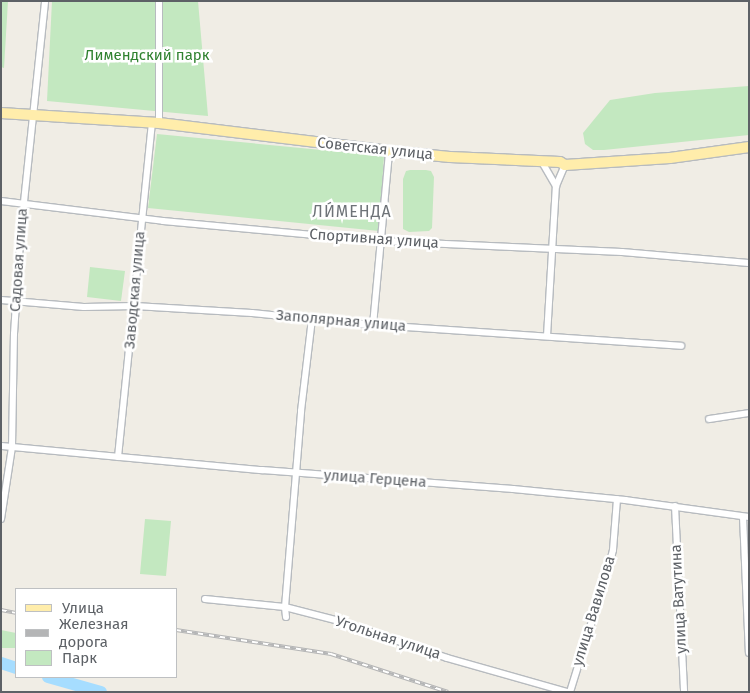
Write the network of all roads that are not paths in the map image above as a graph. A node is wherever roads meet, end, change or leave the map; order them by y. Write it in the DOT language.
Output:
graph roads {
  1 [pos="45,1"];
  2 [pos="159,1"];
  3 [pos="1,113"];
  4 [pos="34,116"];
  5 [pos="156,123"];
  6 [pos="749,147"];
  7 [pos="389,151"];
  8 [pos="542,162"];
  9 [pos="565,165"];
  10 [pos="556,186"];
  11 [pos="1,201"];
  12 [pos="23,204"];
  13 [pos="141,218"];
  14 [pos="380,241"];
  15 [pos="553,249"];
  16 [pos="749,263"];
  17 [pos="1,300"];
  18 [pos="15,300"];
  19 [pos="135,306"];
  20 [pos="312,319"];
  21 [pos="374,324"];
  22 [pos="547,336"];
  23 [pos="681,346"];
  24 [pos="749,413"];
  25 [pos="709,419"];
  26 [pos="1,446"];
  27 [pos="12,447"];
  28 [pos="118,457"];
  29 [pos="297,473"];
  30 [pos="617,499"];
  31 [pos="675,506"];
  32 [pos="746,517"];
  33 [pos="1,519"];
  34 [pos="205,599"];
  35 [pos="285,607"];
  36 [pos="286,617"];
  37 [pos="749,654"];
  38 [pos="568,692"];
  39 [pos="684,692"];
  1 -- 4 [label="street, Садовая улица"];
  2 -- 5 [label="street, Заводская улица"];
  3 -- 4 [label="main road, Советская улица"];
  4 -- 5 [label="main road, Советская улица"];
  4 -- 12 [label="street, Садовая улица"];
  5 -- 7 [label="main road, Советская улица"];
  5 -- 13 [label="street, Заводская улица"];
  6 -- 9 [label="main road, Советская улица"];
  7 -- 8 [label="main road, Советская улица"];
  7 -- 14 [label="street"];
  8 -- 9 [label="main road, Советская улица"];
  8 -- 10 [label="street"];
  9 -- 10 [label="street"];
  10 -- 15 [label="street"];
  11 -- 12 [label="street, Спортивная улица"];
  12 -- 13 [label="street, Спортивная улица"];
  12 -- 18 [label="street, Садовая улица"];
  13 -- 14 [label="street, Спортивная улица"];
  13 -- 19 [label="street, Заводская улица"];
  14 -- 15 [label="street, Спортивная улица"];
  14 -- 21 [label="street"];
  15 -- 16 [label="street, Спортивная улица"];
  15 -- 22 [label="street"];
  17 -- 18 [label="street, Заполярная улица"];
  18 -- 19 [label="street, Заполярная улица"];
  18 -- 27 [label="street, Садовая улица"];
  19 -- 20 [label="street, Заполярная улица"];
  19 -- 28 [label="street, Заводская улица"];
  20 -- 21 [label="street, Заполярная улица"];
  20 -- 29 [label="street"];
  21 -- 22 [label="street, Заполярная улица"];
  22 -- 23 [label="street, Заполярная улица"];
  24 -- 25 [label="street"];
  26 -- 27 [label="street, улица Герцена"];
  27 -- 28 [label="street, улица Герцена"];
  27 -- 33 [label="street, Садовая улица"];
  28 -- 29 [label="street, улица Герцена"];
  29 -- 30 [label="street, улица Герцена"];
  29 -- 35 [label="street"];
  30 -- 31 [label="street, улица Герцена"];
  30 -- 38 [label="street, улица Вавилова"];
  31 -- 32 [label="street, улица Герцена"];
  31 -- 39 [label="street, улица Ватутина"];
  32 -- 37 [label="street"];
  34 -- 35 [label="street, Угольная улица"];
  35 -- 36 [label="street"];
  35 -- 38 [label="street, Угольная улица"];
}
